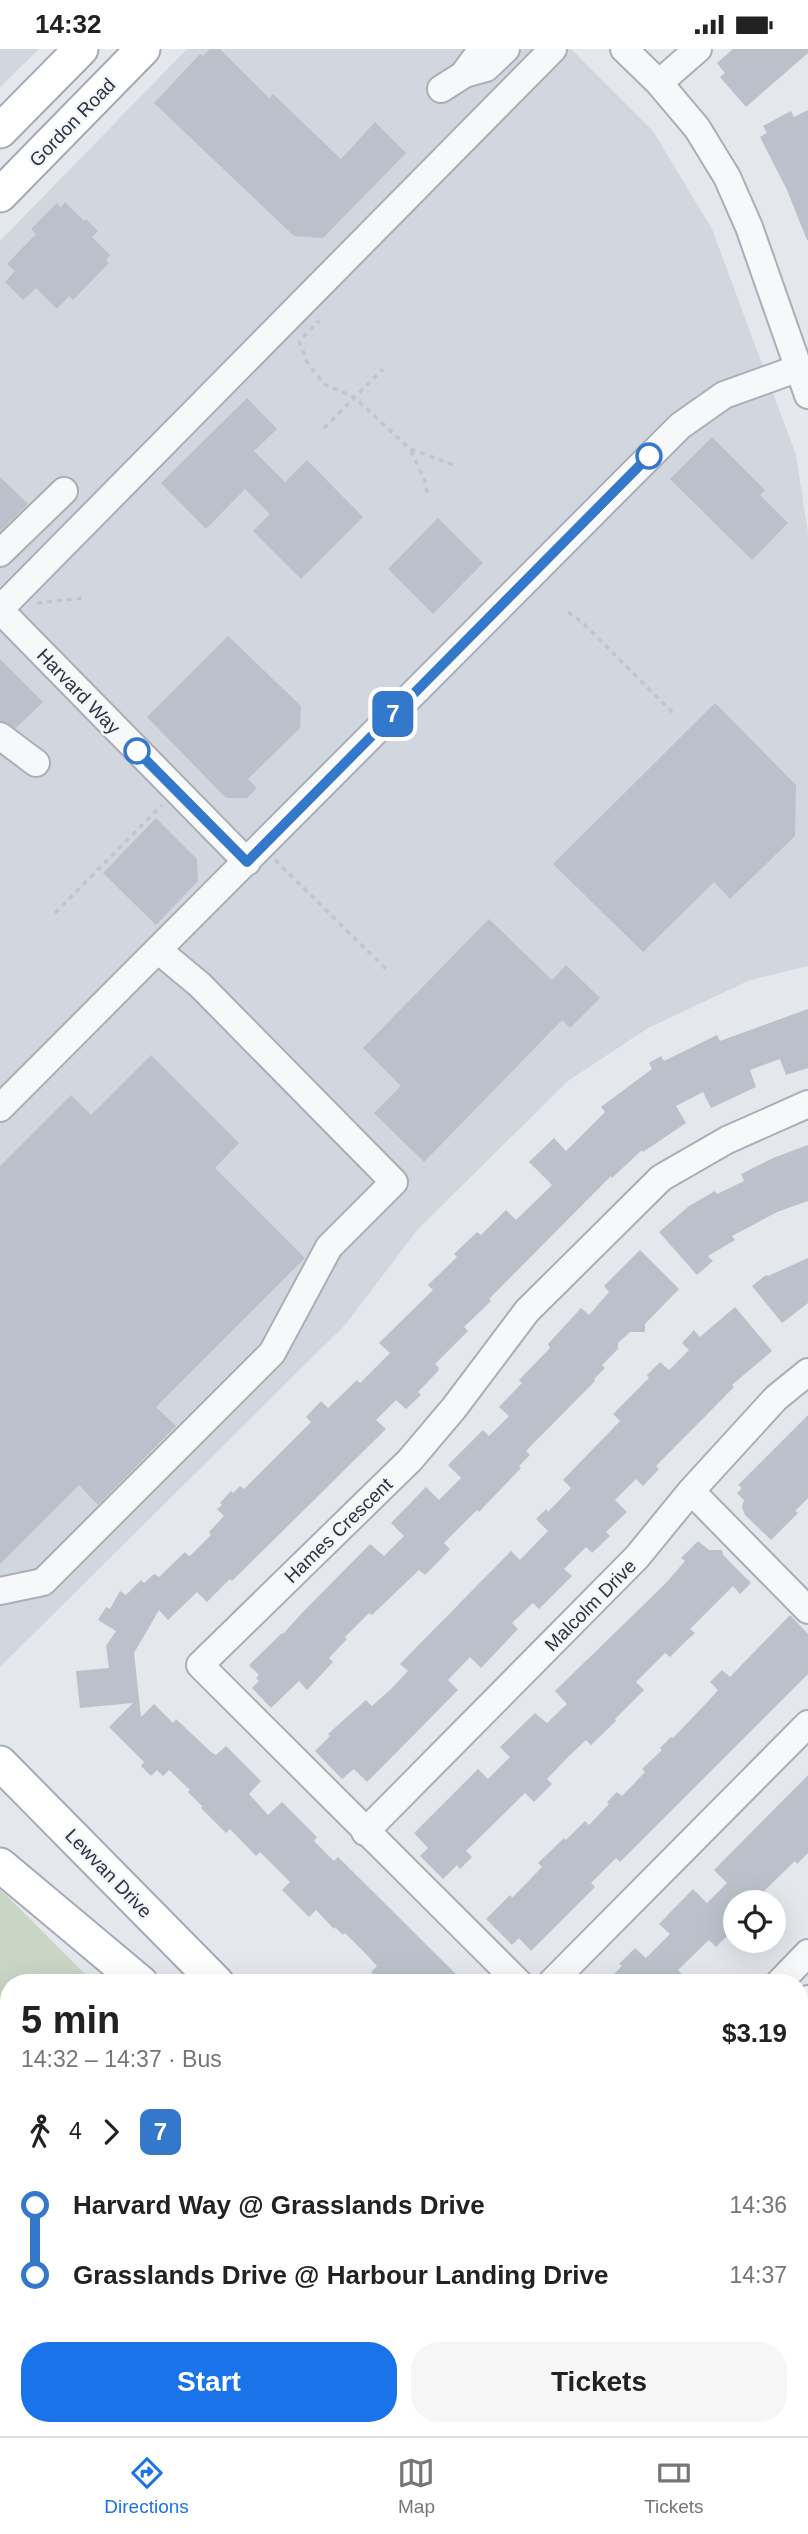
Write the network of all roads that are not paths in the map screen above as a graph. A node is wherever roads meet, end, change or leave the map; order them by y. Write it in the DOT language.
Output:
graph roads {
  1 [pos="80,49"];
  2 [pos="143,49"];
  3 [pos="482,49"];
  4 [pos="506,49"];
  5 [pos="553,49"];
  6 [pos="624,49"];
  7 [pos="698,49"];
  8 [pos="463,75"];
  9 [pos="659,83"];
  10 [pos="440,89"];
  11 [pos="5,116"];
  12 [pos="0,195"];
  13 [pos="799,368"];
  14 [pos="808,395"];
  15 [pos="64,491"];
  16 [pos="0,553"];
  17 [pos="0,609"];
  18 [pos="0,736"];
  19 [pos="36,763"];
  20 [pos="254,854"];
  21 [pos="158,950"];
  22 [pos="808,1104"];
  23 [pos="0,1108"];
  24 [pos="808,1372"];
  25 [pos="691,1492"];
  26 [pos="0,1591"];
  27 [pos="808,1610"];
  28 [pos="808,1724"];
  29 [pos="0,1763"];
  30 [pos="365,1832"];
  31 [pos="0,1866"];
  32 [pos="808,1953"];
  33 [pos="111,1974"];
  34 [pos="130,1974"];
  35 [pos="208,1974"];
  36 [pos="510,1974"];
  37 [pos="560,1974"];
  38 [pos="788,1974"];
  1 -- 11 [label="main road"];
  2 -- 12 [label="main road, Gordon Road"];
  3 -- 8 [label="street"];
  4 -- 8 [label="street"];
  5 -- 17 [label="street"];
  6 -- 9 [label="street"];
  7 -- 9 [label="street"];
  8 -- 10 [label="street"];
  9 -- 13 [label="street"];
  13 -- 14 [label="street"];
  13 -- 20 [label="street"];
  15 -- 16 [label="street"];
  17 -- 20 [label="street, Harvard Way"];
  18 -- 19 [label="street"];
  20 -- 21 [label="street"];
  21 -- 23 [label="street"];
  21 -- 26 [label="street"];
  22 -- 30 [label="street, Hames Crescent"];
  24 -- 25 [label="street, Malcolm Drive"];
  25 -- 27 [label="street"];
  25 -- 30 [label="street, Malcolm Drive"];
  28 -- 37 [label="street"];
  29 -- 35 [label="main road, Lewvan Drive"];
  30 -- 36 [label="street, Hames Crescent"];
  31 -- 33 [label="main road"];
  31 -- 34 [label="main road"];
  32 -- 38 [label="street"];
}
